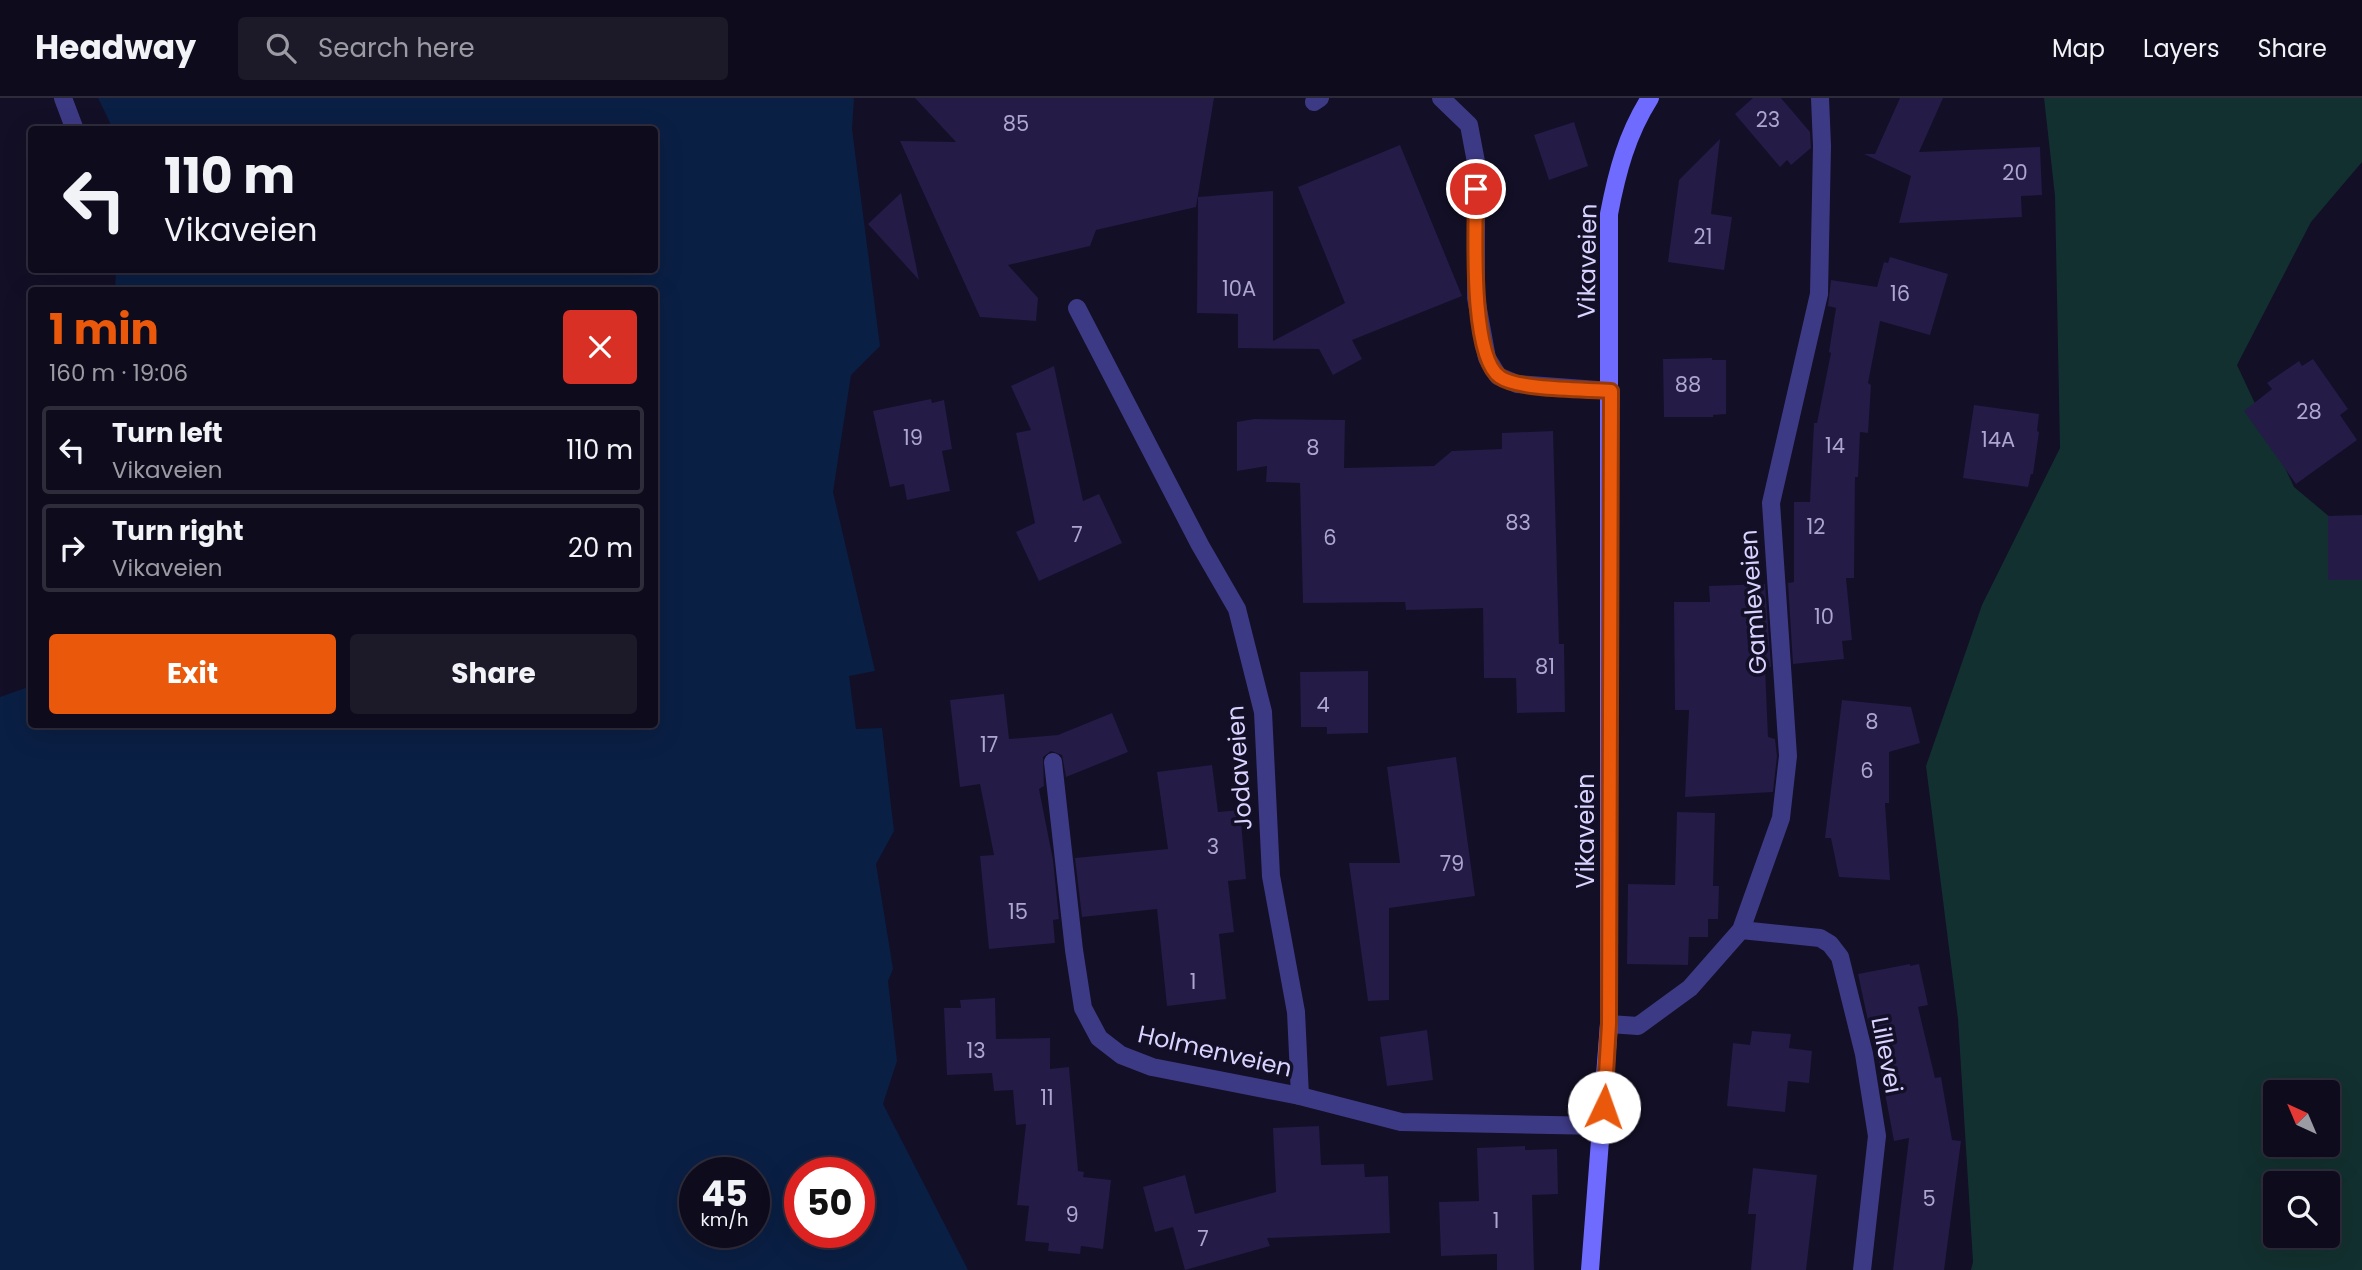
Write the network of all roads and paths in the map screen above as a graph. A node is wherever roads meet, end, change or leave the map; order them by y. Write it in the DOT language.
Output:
graph roads {
  1 [pos="63,98"];
  2 [pos="1441,98"];
  3 [pos="1650,98"];
  4 [pos="1820,98"];
  5 [pos="74,126"];
  6 [pos="1077,308"];
  7 [pos="1611,391"];
  8 [pos="1053,762"];
  9 [pos="1741,930"];
  10 [pos="1609,1024"];
  11 [pos="1300,1096"];
  12 [pos="1603,1126"];
  13 [pos="1590,1270"];
  14 [pos="1862,1270"];
  1 -- 5 [label="street"];
  2 -- 7 [label="street"];
  3 -- 7 [label="main road, Vikaveien"];
  4 -- 9 [label="street, Gamleveien"];
  6 -- 11 [label="street, Jodaveien"];
  7 -- 10 [label="main road, Vikaveien"];
  8 -- 11 [label="street, Holmenveien"];
  9 -- 10 [label="street, Gamleveien"];
  9 -- 14 [label="street, Lillevei"];
  10 -- 12 [label="main road, Vikaveien"];
  11 -- 12 [label="street, Holmenveien"];
  12 -- 13 [label="main road, Vikaveien"];
}
